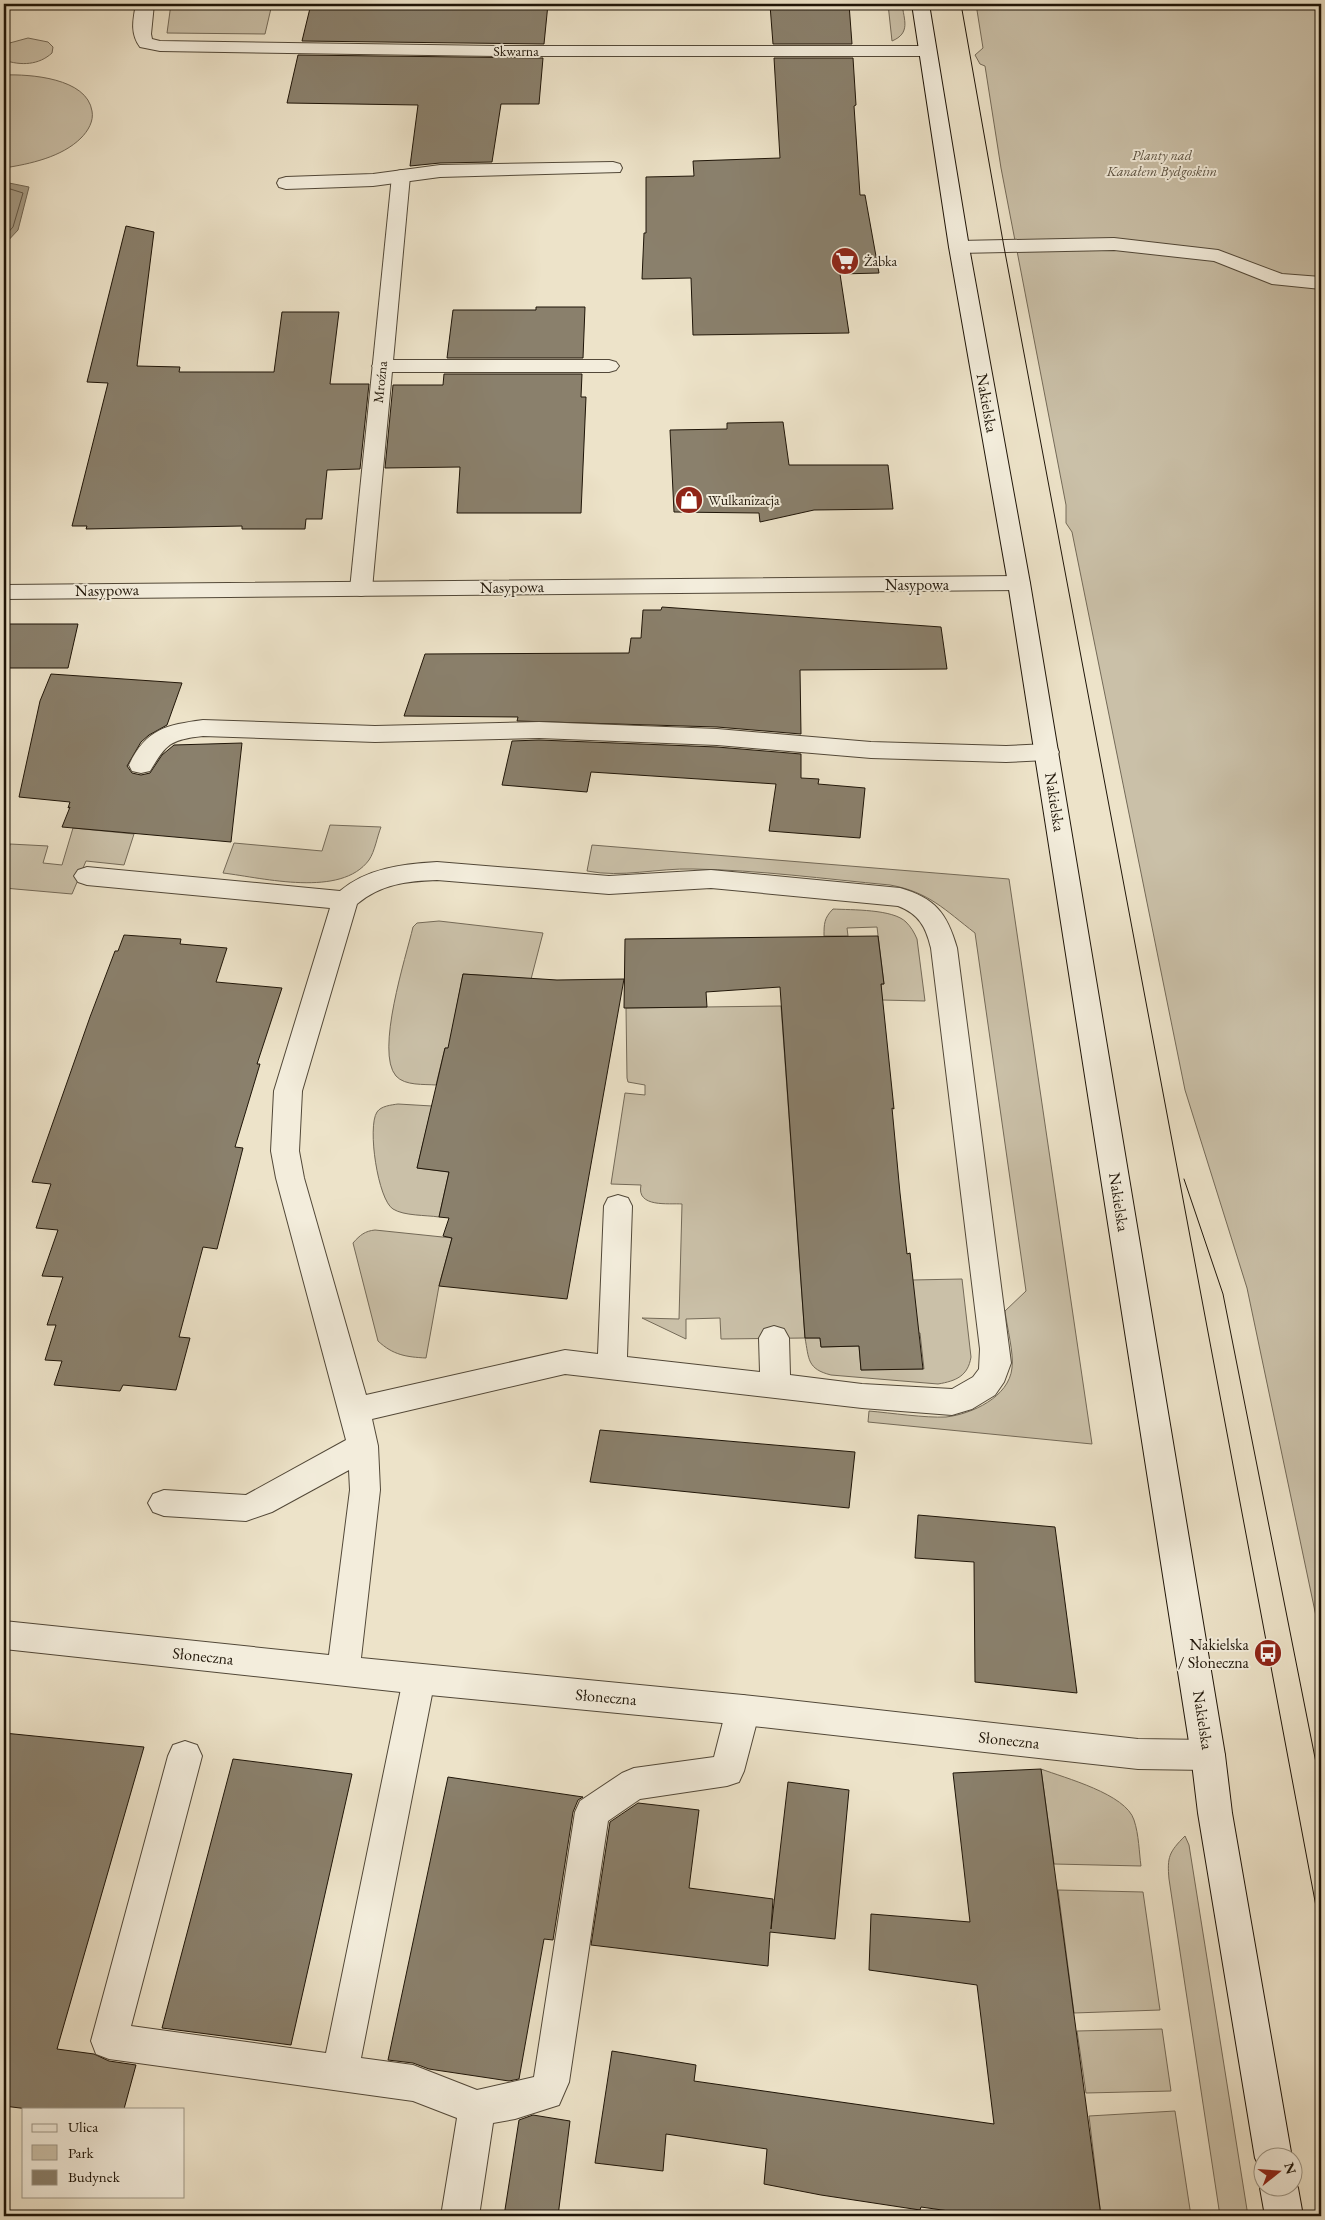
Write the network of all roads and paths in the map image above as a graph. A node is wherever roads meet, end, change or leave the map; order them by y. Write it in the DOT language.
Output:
graph roads {
  1 [pos="145,4"];
  2 [pos="920,4"];
  3 [pos="927,51"];
  4 [pos="612,168"];
  5 [pos="401,176"];
  6 [pos="286,183"];
  7 [pos="959,248"];
  8 [pos="1321,283"];
  9 [pos="382,366"];
  10 [pos="608,366"];
  11 [pos="1019,583"];
  12 [pos="361,589"];
  13 [pos="4,592"];
  14 [pos="1047,752"];
  15 [pos="141,765"];
  16 [pos="87,876"];
  17 [pos="345,900"];
  18 [pos="618,1206"];
  19 [pos="774,1338"];
  20 [pos="612,1367"];
  21 [pos="775,1386"];
  22 [pos="355,1410"];
  23 [pos="363,1446"];
  24 [pos="164,1503"];
  25 [pos="4,1635"];
  26 [pos="343,1670"];
  27 [pos="419,1680"];
  28 [pos="743,1710"];
  29 [pos="1208,1755"];
  30 [pos="185,1756"];
  31 [pos="340,2073"];
  32 [pos="477,2108"];
  33 [pos="1272,2148"];
  34 [pos="1281,2198"];
  35 [pos="460,2216"];
  36 [pos="1284,2216"];
  1 -- 3 [label="street, Skwarna"];
  2 -- 3 [label="street, Nakielska"];
  3 -- 7 [label="street, Nakielska"];
  4 -- 5 [label="street"];
  5 -- 6 [label="street"];
  5 -- 9 [label="street, Mroźna"];
  7 -- 8 [label="street"];
  7 -- 11 [label="street, Nakielska"];
  9 -- 10 [label="street"];
  9 -- 12 [label="street, Mroźna"];
  11 -- 12 [label="street, Nasypowa"];
  11 -- 14 [label="street, Nakielska"];
  12 -- 13 [label="street, Nasypowa"];
  14 -- 15 [label="street"];
  14 -- 29 [label="street, Nakielska"];
  16 -- 17 [label="street"];
  17 -- 21 [label="street"];
  17 -- 22 [label="street"];
  18 -- 20 [label="street"];
  19 -- 21 [label="street"];
  20 -- 21 [label="street"];
  20 -- 22 [label="street"];
  22 -- 23 [label="street"];
  23 -- 24 [label="street"];
  23 -- 26 [label="street"];
  25 -- 26 [label="street, Słoneczna"];
  26 -- 27 [label="street, Słoneczna"];
  27 -- 28 [label="street, Słoneczna"];
  27 -- 31 [label="street"];
  28 -- 29 [label="street, Słoneczna"];
  28 -- 32 [label="street"];
  29 -- 33 [label="street, Nakielska"];
  30 -- 31 [label="street"];
  31 -- 32 [label="street"];
  32 -- 35 [label="street"];
  34 -- 36 [label="street"];
}
